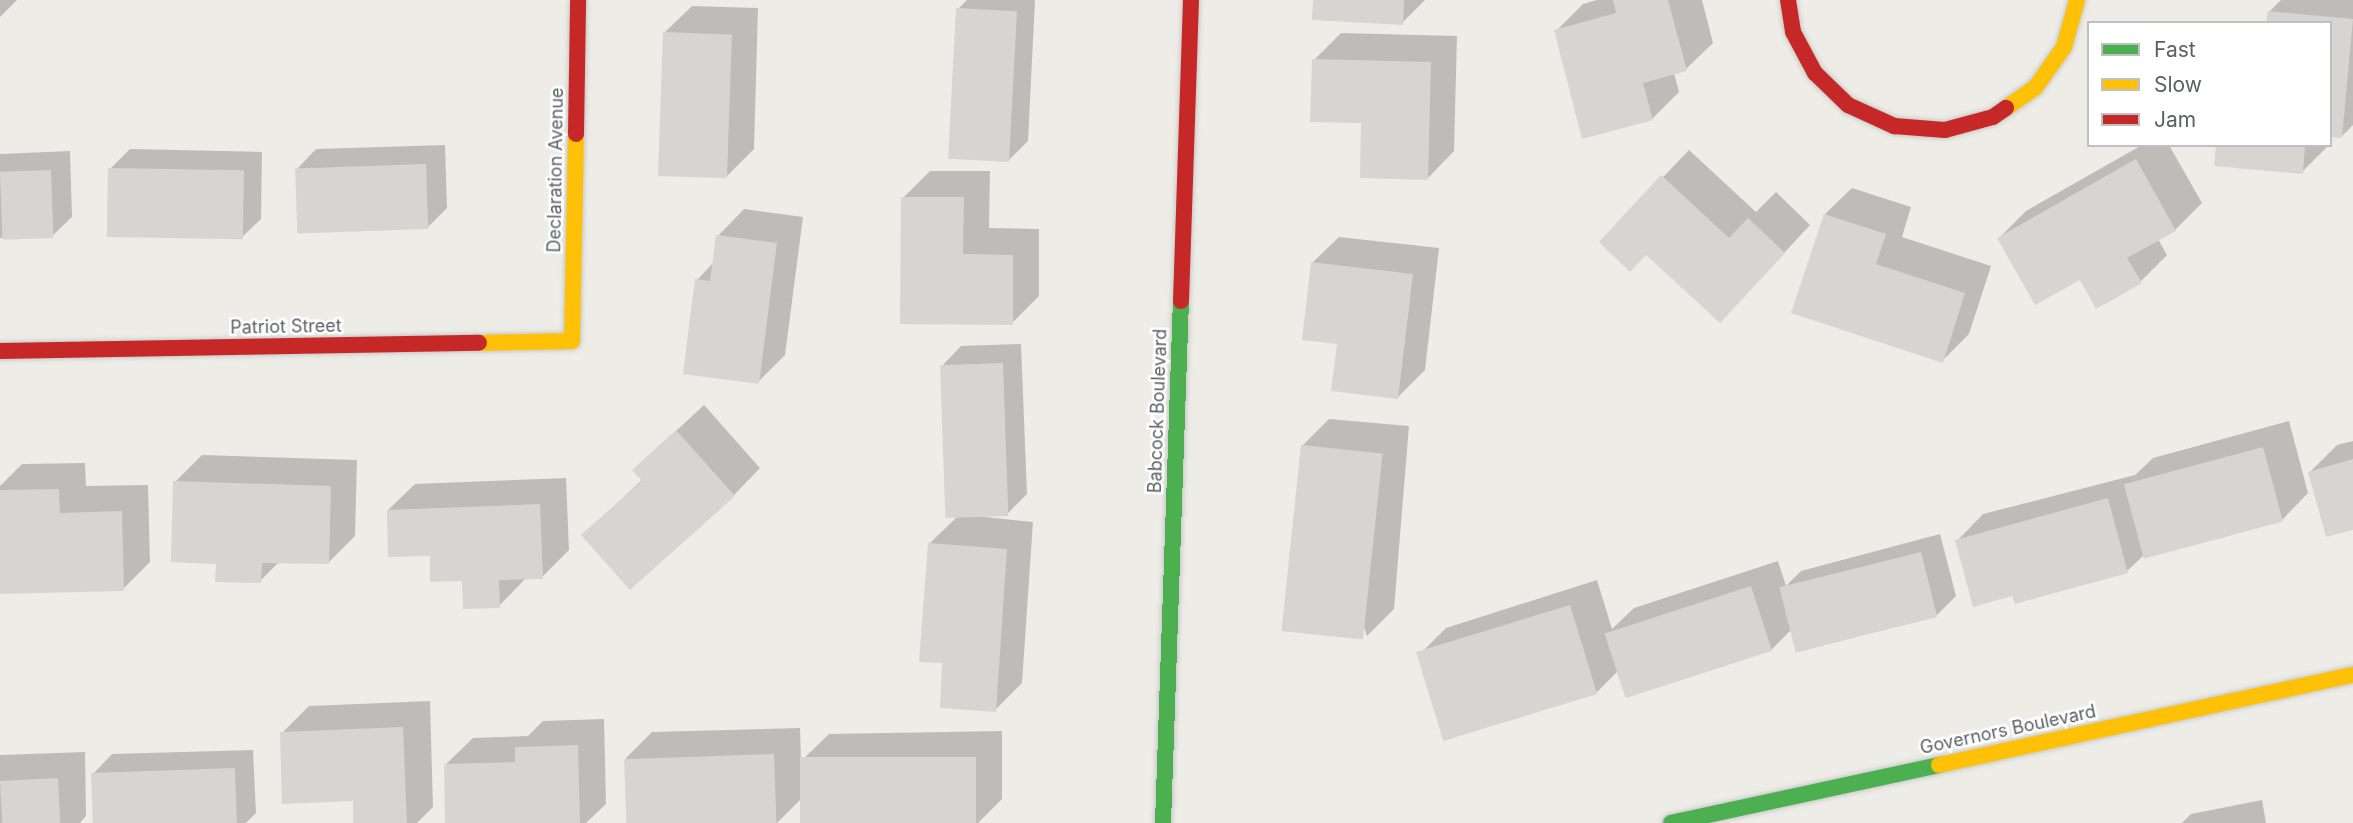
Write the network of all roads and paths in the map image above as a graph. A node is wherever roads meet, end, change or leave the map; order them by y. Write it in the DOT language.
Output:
graph roads {
  1 [pos="578,0"];
  2 [pos="1191,0"];
  3 [pos="1788,0"];
  4 [pos="2077,0"];
  5 [pos="572,341"];
  6 [pos="0,351"];
  7 [pos="2353,675"];
  8 [pos="1163,823"];
  9 [pos="1671,823"];
  1 -- 5 [label="street, Declaration Avenue"];
  2 -- 8 [label="street, Babcock Boulevard"];
  3 -- 4 [label="street"];
  5 -- 6 [label="street, Patriot Street"];
  7 -- 9 [label="street, Governors Boulevard"];
}
